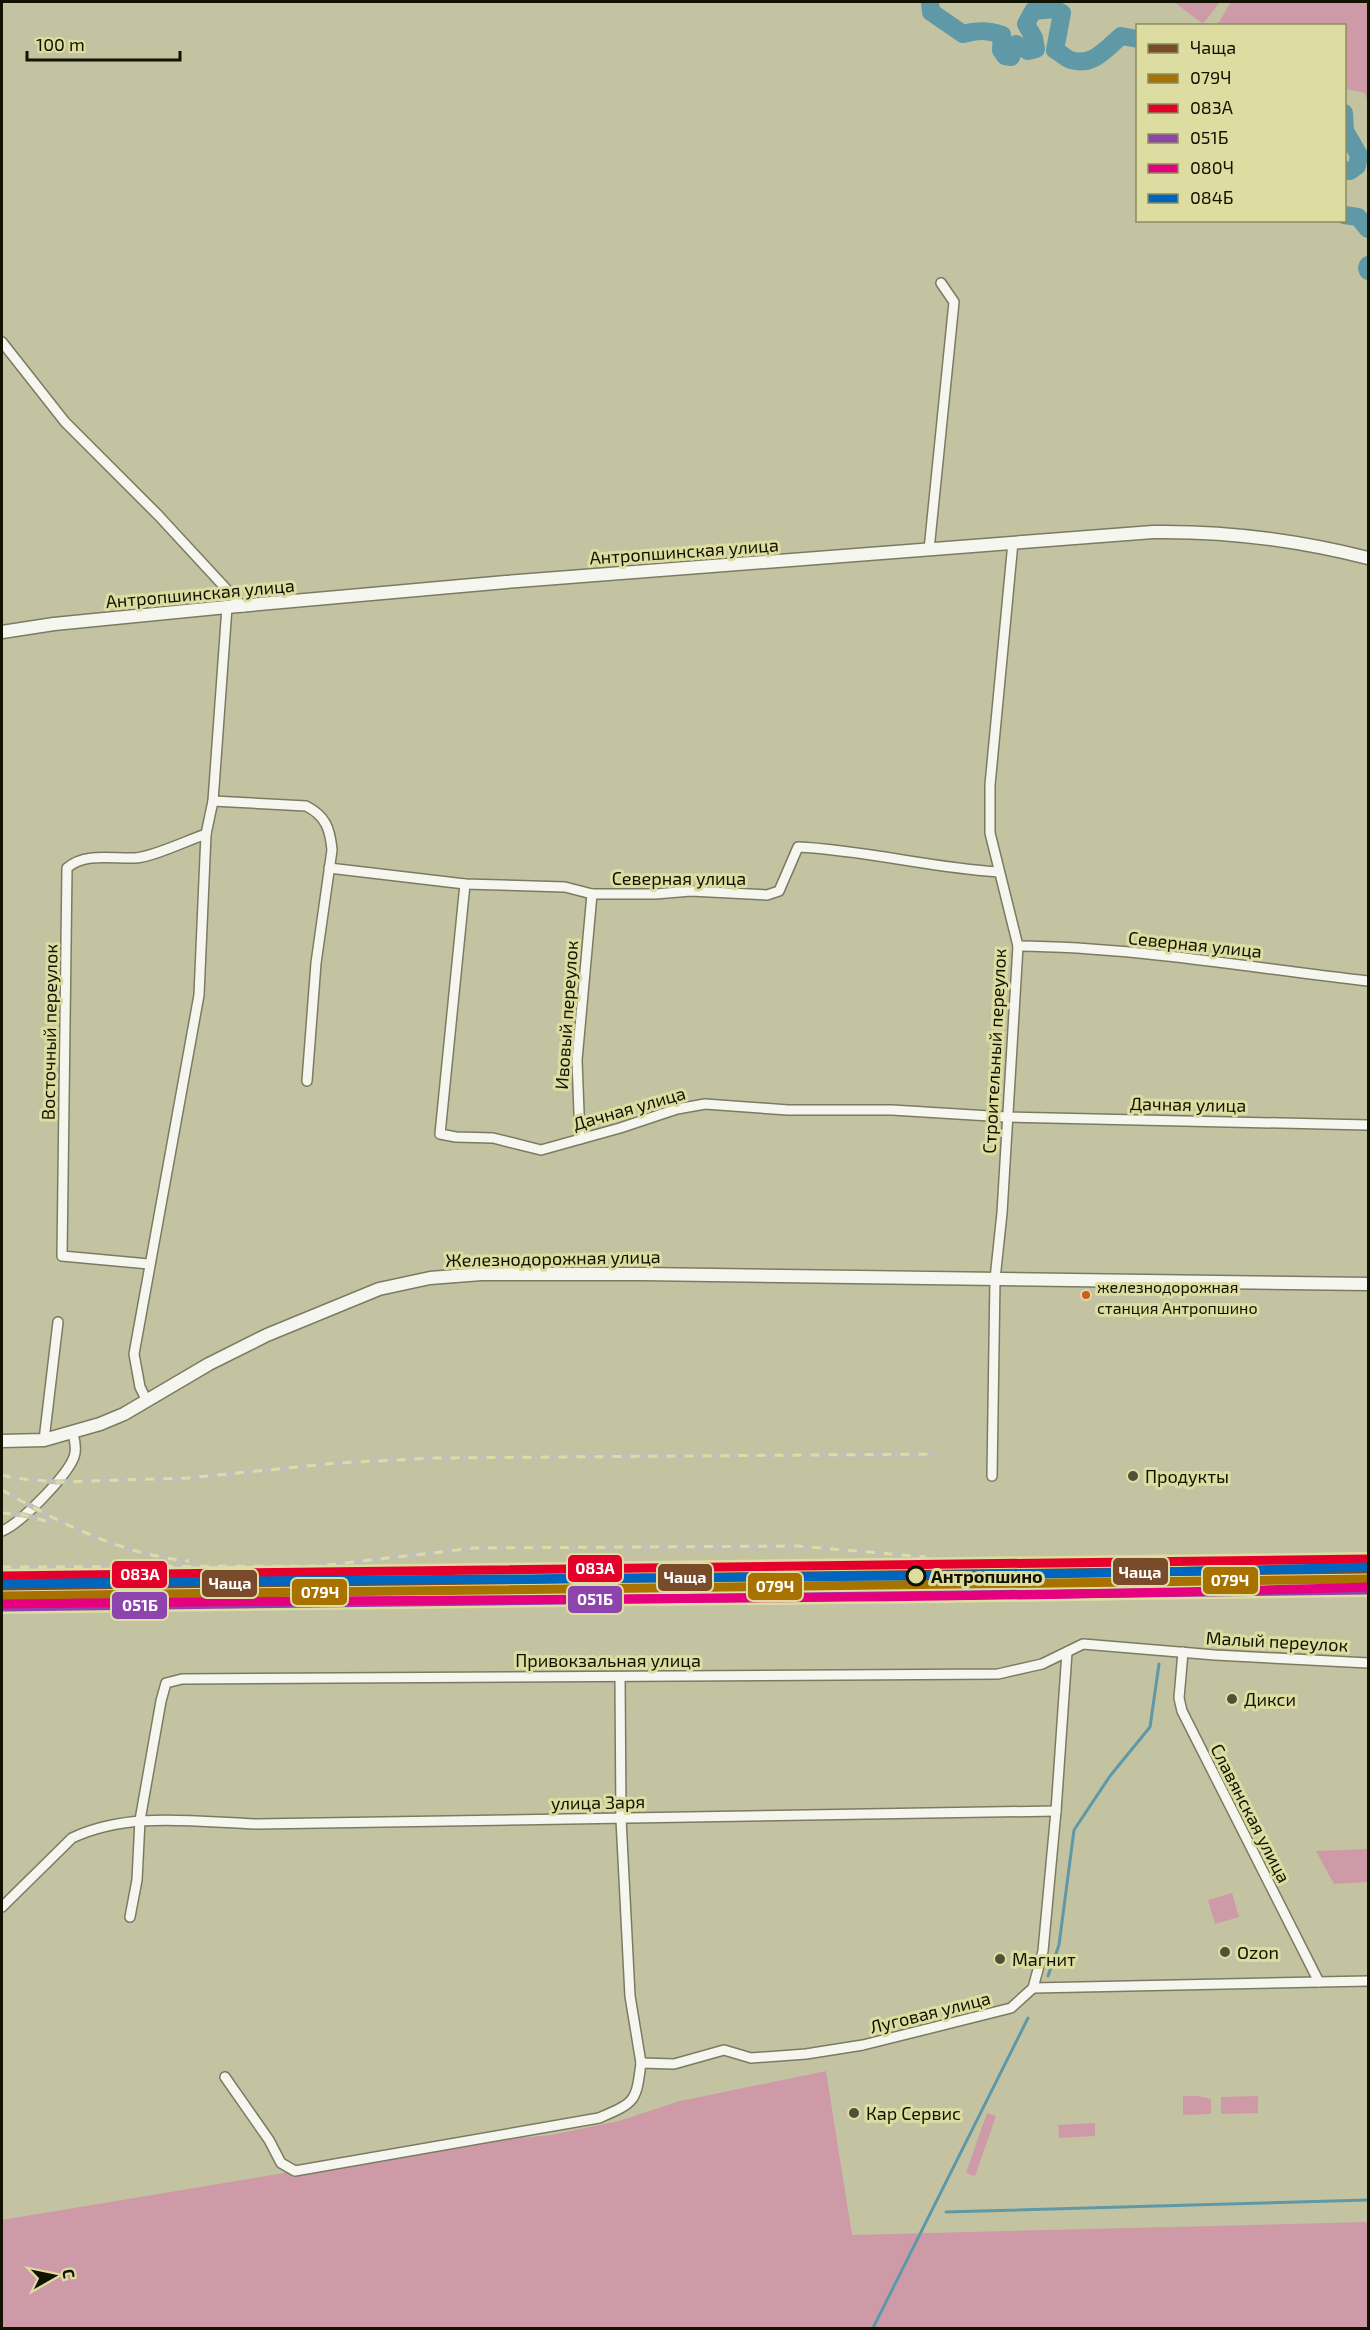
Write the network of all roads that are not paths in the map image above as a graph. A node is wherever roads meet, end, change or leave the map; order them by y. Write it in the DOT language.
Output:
graph roads {
  1 [pos="941,283"];
  2 [pos="2,342"];
  3 [pos="1013,542"];
  4 [pos="929,550"];
  5 [pos="1368,558"];
  6 [pos="227,607"];
  7 [pos="243,607"];
  8 [pos="2,632"];
  9 [pos="213,801"];
  10 [pos="206,834"];
  11 [pos="329,868"];
  12 [pos="999,872"];
  13 [pos="465,884"];
  14 [pos="592,894"];
  15 [pos="1018,946"];
  16 [pos="1368,981"];
  17 [pos="307,1082"];
  18 [pos="1006,1117"];
  19 [pos="1368,1125"];
  20 [pos="580,1139"];
  21 [pos="149,1264"];
  22 [pos="995,1279"];
  23 [pos="1368,1284"];
  24 [pos="58,1322"];
  25 [pos="147,1401"];
  26 [pos="73,1434"];
  27 [pos="2,1440"];
  28 [pos="44,1440"];
  29 [pos="992,1476"];
  30 [pos="2,1531"];
  31 [pos="1067,1652"];
  32 [pos="1183,1652"];
  33 [pos="1368,1662"];
  34 [pos="620,1677"];
  35 [pos="1056,1811"];
  36 [pos="621,1818"];
  37 [pos="140,1820"];
  38 [pos="2,1907"];
  39 [pos="130,1917"];
  40 [pos="1320,1982"];
  41 [pos="1368,1982"];
  42 [pos="1038,1988"];
  43 [pos="641,2063"];
  44 [pos="225,2077"];
  1 -- 4 [label="street"];
  2 -- 7 [label="street"];
  3 -- 4 [label="street, Антропшинская улица"];
  3 -- 5 [label="street, Антропшинская улица"];
  3 -- 12 [label="street, Строительный переулок"];
  4 -- 7 [label="street, Антропшинская улица"];
  6 -- 7 [label="street, Антропшинская улица"];
  6 -- 8 [label="street, Антропшинская улица"];
  6 -- 9 [label="street"];
  9 -- 10 [label="street"];
  9 -- 11 [label="street"];
  10 -- 21 [label="street"];
  10 -- 21 [label="street, Восточный переулок"];
  11 -- 13 [label="street, Северная улица"];
  11 -- 17 [label="street"];
  12 -- 14 [label="street, Северная улица"];
  12 -- 15 [label="street, Строительный переулок"];
  13 -- 14 [label="street, Северная улица"];
  13 -- 20 [label="street, Дачная улица"];
  14 -- 20 [label="street, Ивовый переулок"];
  15 -- 16 [label="street, Северная улица"];
  15 -- 18 [label="street, Строительный переулок"];
  18 -- 19 [label="street, Дачная улица"];
  18 -- 20 [label="street, Дачная улица"];
  18 -- 22 [label="street, Строительный переулок"];
  21 -- 25 [label="street"];
  22 -- 23 [label="street, Железнодорожная улица"];
  22 -- 25 [label="street, Железнодорожная улица"];
  22 -- 29 [label="street, Строительный переулок"];
  24 -- 28 [label="street"];
  25 -- 26 [label="street, Железнодорожная улица"];
  26 -- 28 [label="street, Железнодорожная улица"];
  26 -- 30 [label="street"];
  27 -- 28 [label="street, Железнодорожная улица"];
  31 -- 32 [label="street, Привокзальная улица"];
  31 -- 34 [label="street, Привокзальная улица"];
  31 -- 35 [label="street"];
  32 -- 33 [label="street, Малый переулок"];
  32 -- 40 [label="street, Славянская улица"];
  34 -- 36 [label="street"];
  34 -- 37 [label="street, Привокзальная улица"];
  35 -- 36 [label="street, улица Заря"];
  35 -- 42 [label="street"];
  36 -- 37 [label="street, улица Заря"];
  36 -- 43 [label="street"];
  37 -- 38 [label="street, улица Заря"];
  37 -- 39 [label="street"];
  40 -- 41 [label="street"];
  40 -- 42 [label="street"];
  42 -- 43 [label="street, Луговая улица"];
  43 -- 44 [label="street"];
}
